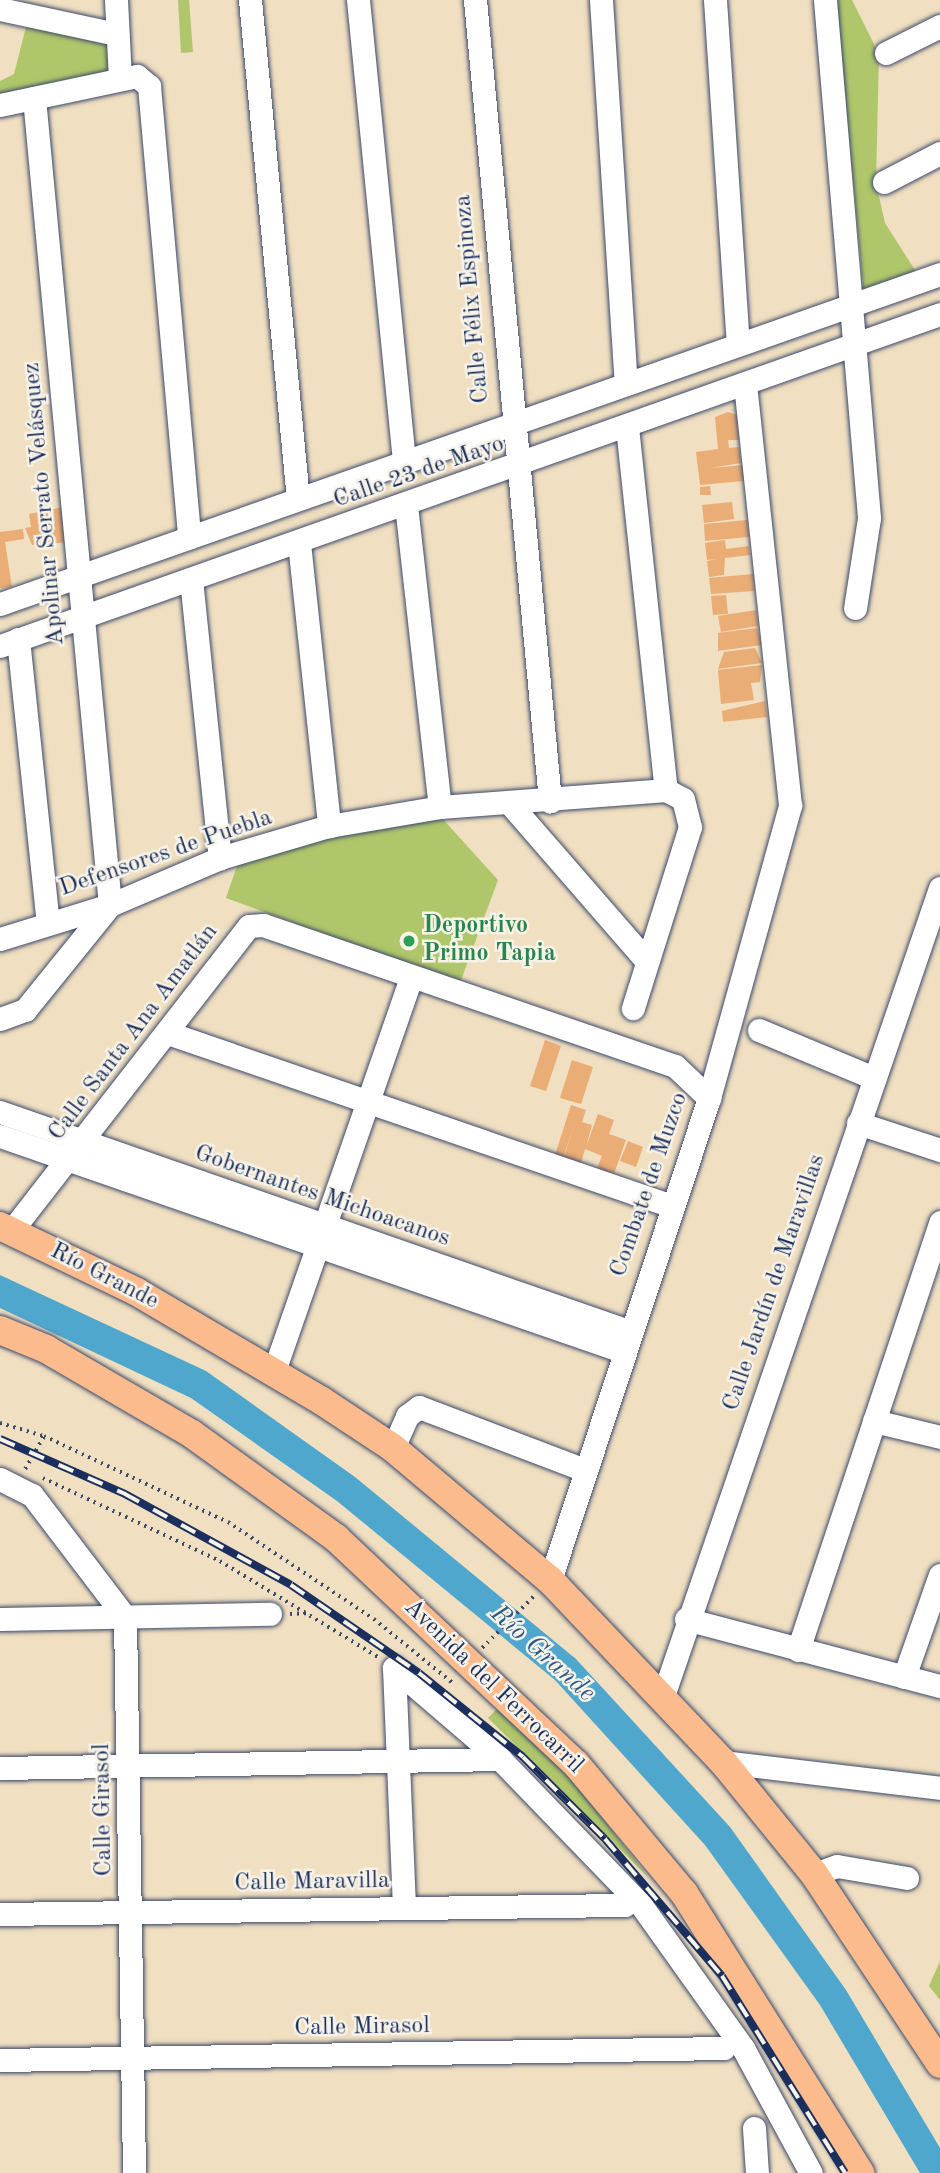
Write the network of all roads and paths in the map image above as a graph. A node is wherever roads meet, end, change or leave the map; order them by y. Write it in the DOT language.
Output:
graph roads {
  1 [pos="116,0"];
  2 [pos="250,0"];
  3 [pos="358,0"];
  4 [pos="475,0"];
  5 [pos="601,0"];
  6 [pos="715,0"];
  7 [pos="825,0"];
  8 [pos="0,9"];
  9 [pos="940,26"];
  10 [pos="117,34"];
  11 [pos="886,53"];
  12 [pos="132,78"];
  13 [pos="34,98"];
  14 [pos="0,105"];
  15 [pos="940,153"];
  16 [pos="884,182"];
  17 [pos="940,274"];
  18 [pos="849,304"];
  19 [pos="940,314"];
  20 [pos="738,343"];
  21 [pos="854,347"];
  22 [pos="626,383"];
  23 [pos="745,385"];
  24 [pos="510,425"];
  25 [pos="627,427"];
  26 [pos="404,462"];
  27 [pos="516,467"];
  28 [pos="298,499"];
  29 [pos="406,505"];
  30 [pos="189,537"];
  31 [pos="299,543"];
  32 [pos="79,577"];
  33 [pos="191,579"];
  34 [pos="0,604"];
  35 [pos="855,608"];
  36 [pos="82,617"];
  37 [pos="9,642"];
  38 [pos="674,795"];
  39 [pos="550,801"];
  40 [pos="511,805"];
  41 [pos="440,807"];
  42 [pos="330,826"];
  43 [pos="220,858"];
  44 [pos="940,888"];
  45 [pos="110,905"];
  46 [pos="48,923"];
  47 [pos="0,939"];
  48 [pos="645,959"];
  49 [pos="411,978"];
  50 [pos="633,1008"];
  51 [pos="0,1019"];
  52 [pos="759,1030"];
  53 [pos="168,1033"];
  54 [pos="873,1078"];
  55 [pos="709,1098"];
  56 [pos="363,1105"];
  57 [pos="0,1112"];
  58 [pos="858,1123"];
  59 [pos="0,1136"];
  60 [pos="940,1150"];
  61 [pos="77,1151"];
  62 [pos="668,1205"];
  63 [pos="940,1222"];
  64 [pos="6,1228"];
  65 [pos="321,1235"];
  66 [pos="0,1330"];
  67 [pos="625,1341"];
  68 [pos="274,1371"];
  69 [pos="874,1421"];
  70 [pos="0,1423"];
  71 [pos="44,1436"];
  72 [pos="940,1437"];
  73 [pos="393,1448"];
  74 [pos="0,1463"];
  75 [pos="585,1470"];
  76 [pos="14,1478"];
  77 [pos="940,1575"];
  78 [pos="550,1580"];
  79 [pos="528,1601"];
  80 [pos="270,1614"];
  81 [pos="125,1617"];
  82 [pos="0,1619"];
  83 [pos="686,1619"];
  84 [pos="797,1650"];
  85 [pos="478,1652"];
  86 [pos="394,1668"];
  87 [pos="904,1677"];
  88 [pos="454,1684"];
  89 [pos="940,1686"];
  90 [pos="663,1696"];
  91 [pos="438,1705"];
  92 [pos="500,1759"];
  93 [pos="398,1760"];
  94 [pos="723,1762"];
  95 [pos="129,1765"];
  96 [pos="0,1768"];
  97 [pos="940,1788"];
  98 [pos="814,1874"];
  99 [pos="908,1878"];
  100 [pos="625,1905"];
  101 [pos="404,1908"];
  102 [pos="133,1912"];
  103 [pos="0,1914"];
  104 [pos="734,2048"];
  105 [pos="132,2058"];
  106 [pos="0,2060"];
  107 [pos="940,2064"];
  108 [pos="754,2128"];
  109 [pos="134,2173"];
  110 [pos="757,2173"];
  111 [pos="811,2173"];
  112 [pos="859,2173"];
  1 -- 10 [label="street"];
  2 -- 28 [label="street"];
  3 -- 26 [label="street"];
  4 -- 24 [label="street, Calle Félix Espinoza"];
  5 -- 22 [label="street"];
  6 -- 20 [label="street"];
  7 -- 18 [label="street"];
  8 -- 10 [label="street"];
  9 -- 11 [label="street"];
  10 -- 12 [label="street"];
  12 -- 13 [label="street"];
  12 -- 30 [label="street"];
  13 -- 14 [label="street"];
  13 -- 32 [label="street, Apolinar Serrato Velásquez"];
  15 -- 16 [label="street"];
  17 -- 18 [label="street, Calle 23 de Mayo"];
  18 -- 20 [label="street, Calle 23 de Mayo"];
  18 -- 21 [label="street"];
  19 -- 21 [label="street, Calle 23 de Mayo"];
  20 -- 22 [label="street, Calle 23 de Mayo"];
  21 -- 23 [label="street, Calle 23 de Mayo"];
  21 -- 35 [label="street"];
  22 -- 24 [label="street, Calle 23 de Mayo"];
  23 -- 25 [label="street, Calle 23 de Mayo"];
  23 -- 55 [label="street, Combate de Muzco"];
  24 -- 26 [label="street, Calle 23 de Mayo"];
  24 -- 27 [label="street, Calle Félix Espinoza"];
  25 -- 27 [label="street, Calle 23 de Mayo"];
  25 -- 38 [label="street"];
  26 -- 28 [label="street, Calle 23 de Mayo"];
  27 -- 29 [label="street, Calle 23 de Mayo"];
  27 -- 39 [label="street, Calle Félix Espinoza"];
  28 -- 30 [label="street, Calle 23 de Mayo"];
  29 -- 31 [label="street, Calle 23 de Mayo"];
  29 -- 41 [label="street"];
  30 -- 32 [label="street, Calle 23 de Mayo"];
  31 -- 33 [label="street, Calle 23 de Mayo"];
  31 -- 42 [label="street"];
  32 -- 34 [label="street, Calle 23 de Mayo"];
  32 -- 36 [label="street, Apolinar Serrato Velásquez"];
  33 -- 36 [label="street, Calle 23 de Mayo"];
  33 -- 43 [label="street"];
  36 -- 37 [label="street, Calle 23 de Mayo"];
  36 -- 45 [label="street, Apolinar Serrato Velásquez"];
  37 -- 46 [label="street"];
  38 -- 39 [label="street, Defensores de Puebla"];
  38 -- 48 [label="street"];
  39 -- 40 [label="street, Defensores de Puebla"];
  40 -- 41 [label="street, Defensores de Puebla"];
  40 -- 48 [label="street"];
  41 -- 42 [label="street, Defensores de Puebla"];
  42 -- 43 [label="street, Defensores de Puebla"];
  43 -- 45 [label="street, Defensores de Puebla"];
  44 -- 54 [label="street, Calle Jardín de Maravillas"];
  45 -- 46 [label="street, Defensores de Puebla"];
  45 -- 51 [label="street"];
  46 -- 47 [label="street, Defensores de Puebla"];
  48 -- 50 [label="street"];
  49 -- 53 [label="street, Calle Santa Ana Amatlán"];
  49 -- 55 [label="street, Calle Santa Ana Amatlán"];
  49 -- 56 [label="street"];
  52 -- 54 [label="street"];
  53 -- 56 [label="street"];
  53 -- 61 [label="street, Calle Santa Ana Amatlán"];
  54 -- 58 [label="street, Calle Jardín de Maravillas"];
  55 -- 62 [label="street, Combate de Muzco"];
  56 -- 62 [label="street"];
  56 -- 65 [label="street"];
  57 -- 61 [label="street, Gobernantes Michoacanos"];
  58 -- 60 [label="street"];
  58 -- 83 [label="street, Calle Jardín de Maravillas"];
  59 -- 61 [label="street, Gobernantes Michoacanos"];
  61 -- 64 [label="street, Calle Santa Ana Amatlán"];
  61 -- 65 [label="street, Gobernantes Michoacanos"];
  62 -- 67 [label="street, Combate de Muzco"];
  63 -- 69 [label="street"];
  64 -- 68 [label="main road, Río Grande"];
  65 -- 67 [label="street, Gobernantes Michoacanos"];
  65 -- 68 [label="street"];
  66 -- 85 [label="main road, Avenida del Ferrocarril"];
  67 -- 75 [label="street, Combate de Muzco"];
  68 -- 73 [label="main road, Río Grande"];
  69 -- 72 [label="street"];
  69 -- 84 [label="street"];
  70 -- 71 [label="path"];
  71 -- 76 [label="path"];
  71 -- 88 [label="path"];
  73 -- 75 [label="street"];
  73 -- 78 [label="main road, Río Grande"];
  74 -- 76 [label="street"];
  75 -- 78 [label="street, Combate de Muzco"];
  76 -- 81 [label="street"];
  76 -- 86 [label="path"];
  77 -- 87 [label="street"];
  78 -- 90 [label="main road, Río Grande"];
  79 -- 85 [label="path"];
  80 -- 81 [label="street"];
  81 -- 82 [label="street"];
  81 -- 95 [label="street, Calle Girasol"];
  83 -- 84 [label="street"];
  83 -- 90 [label="street, Calle Jardín de Maravillas"];
  84 -- 87 [label="street"];
  85 -- 88 [label="path"];
  85 -- 112 [label="main road, Avenida del Ferrocarril"];
  86 -- 91 [label="street, Avenida del Ferrocarril"];
  86 -- 93 [label="street"];
  87 -- 89 [label="street"];
  88 -- 91 [label="path"];
  90 -- 94 [label="main road, Río Grande"];
  91 -- 92 [label="street, Avenida del Ferrocarril"];
  92 -- 93 [label="street"];
  92 -- 104 [label="street, Avenida del Ferrocarril"];
  93 -- 95 [label="street"];
  93 -- 101 [label="street"];
  94 -- 97 [label="street"];
  94 -- 98 [label="main road, Río Grande"];
  95 -- 96 [label="street"];
  95 -- 102 [label="street, Calle Girasol"];
  98 -- 99 [label="street"];
  98 -- 107 [label="main road, Río Grande"];
  100 -- 101 [label="street, Calle Maravilla"];
  101 -- 102 [label="street, Calle Maravilla"];
  102 -- 103 [label="street, Calle Maravilla"];
  102 -- 105 [label="street, Calle Girasol"];
  104 -- 105 [label="street, Calle Mirasol"];
  104 -- 111 [label="street, Avenida del Ferrocarril"];
  105 -- 106 [label="street, Calle Mirasol"];
  105 -- 109 [label="street, Calle Girasol"];
  108 -- 110 [label="street"];
}
